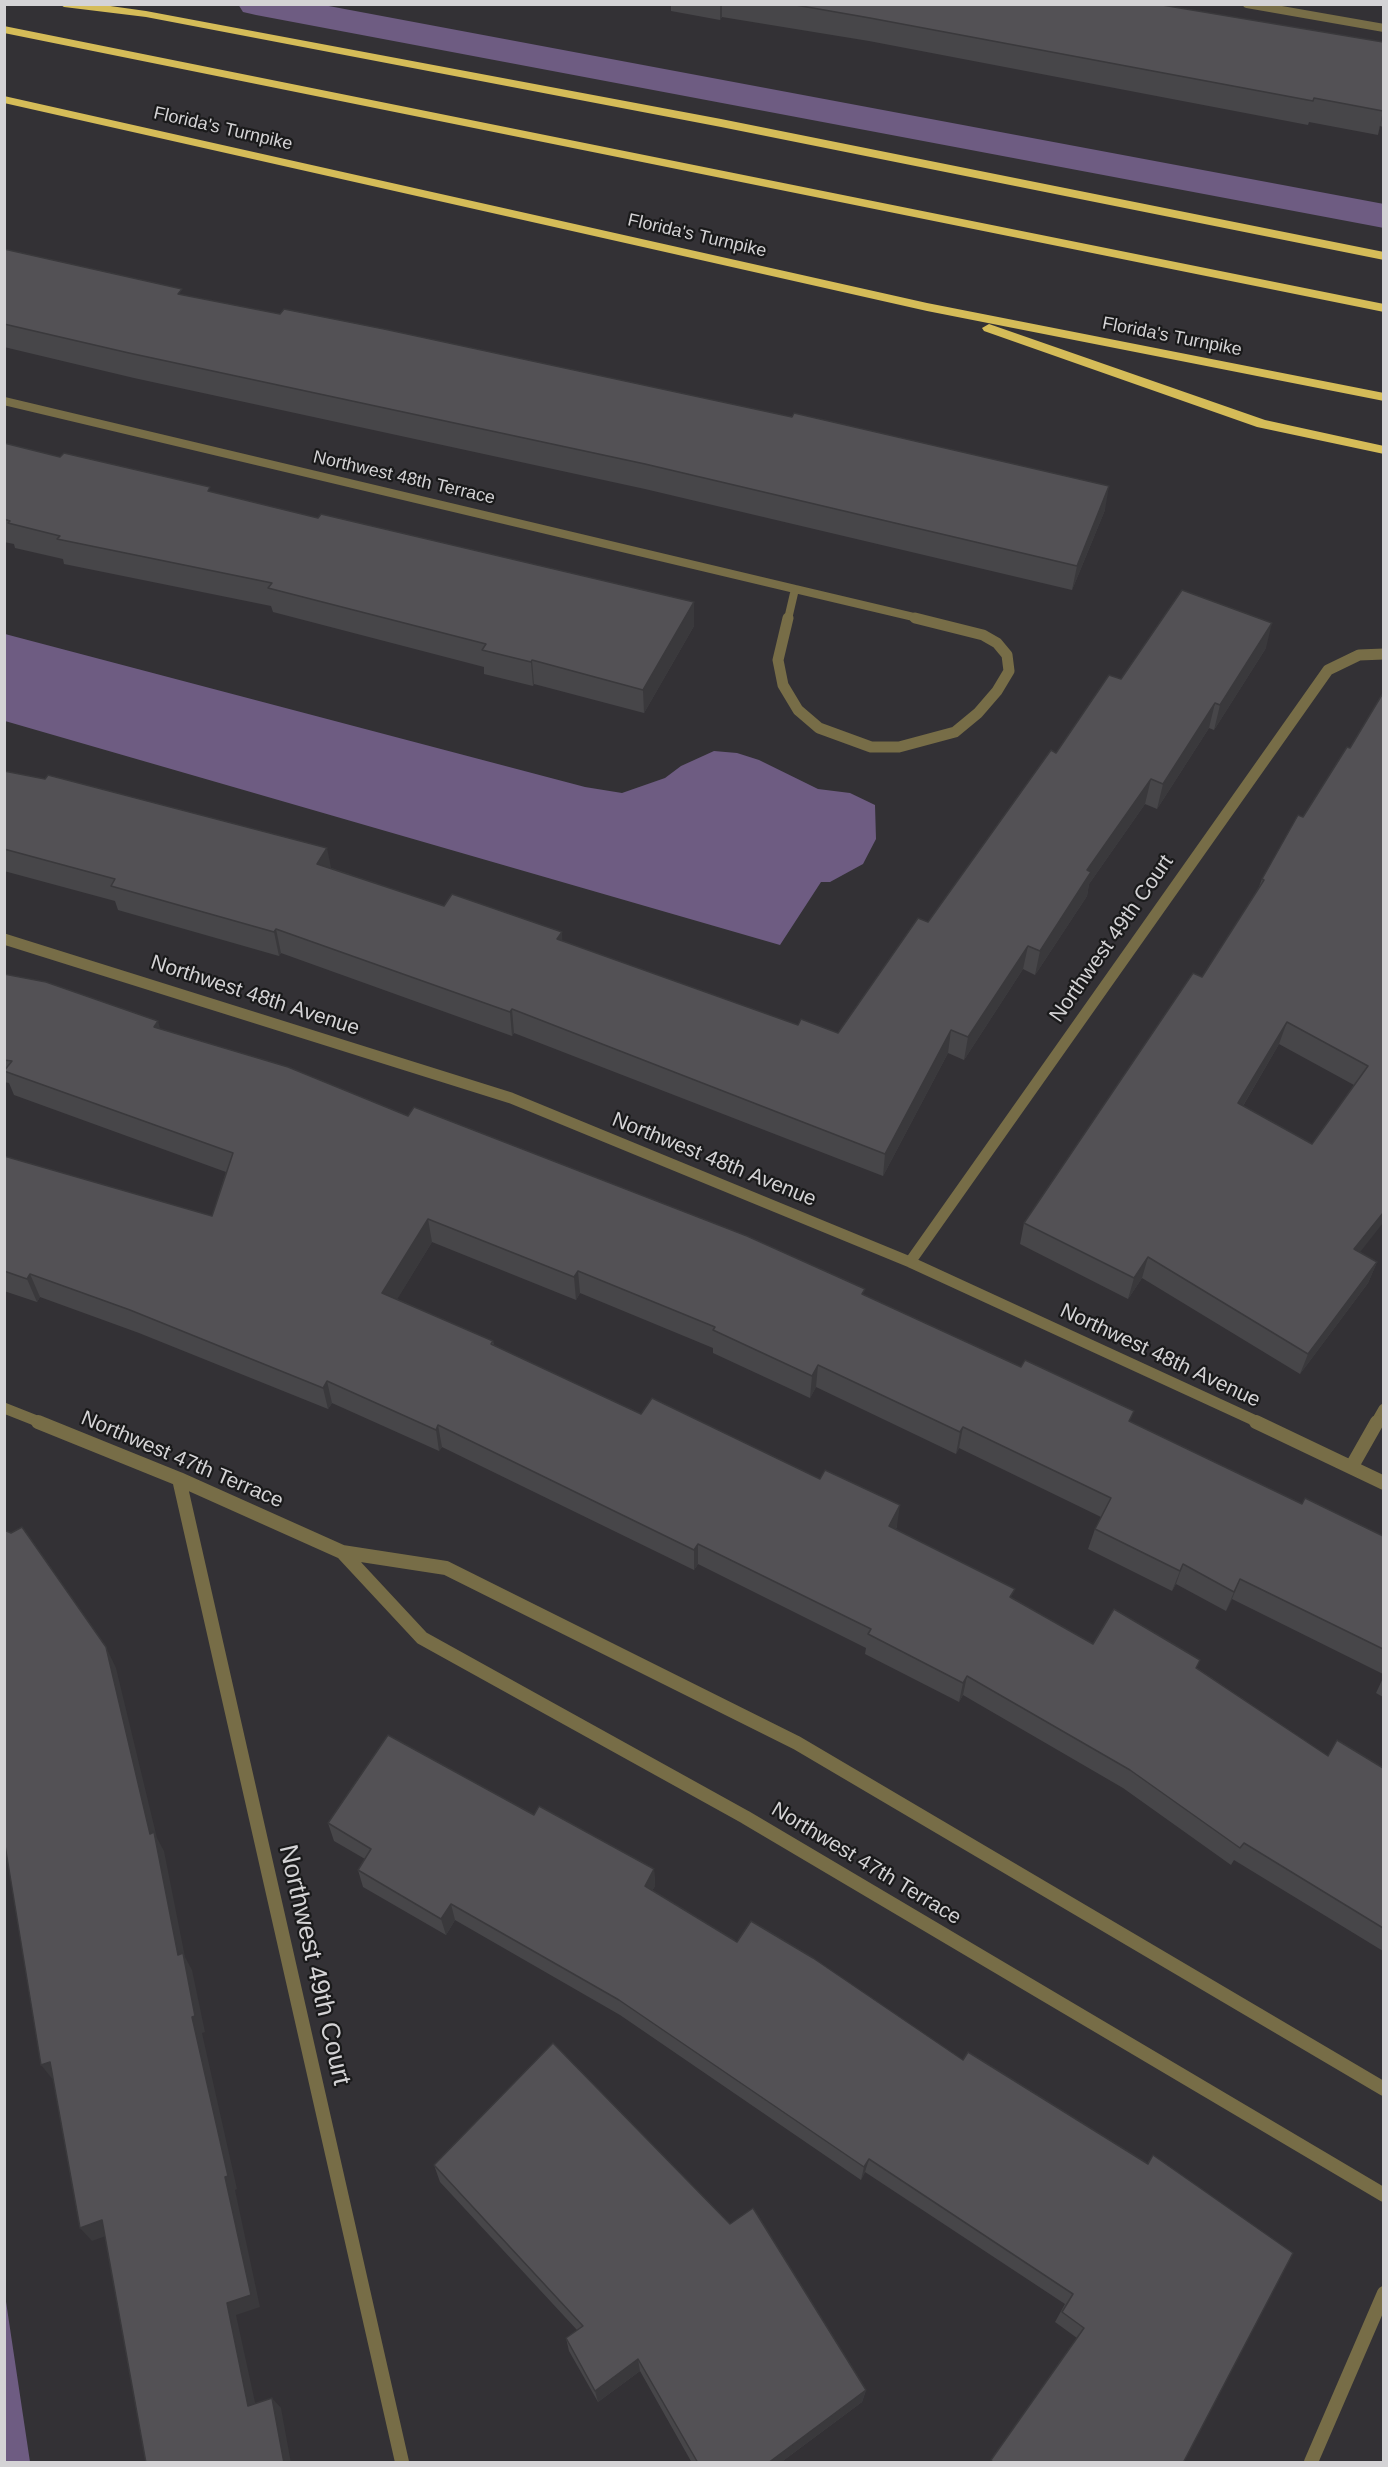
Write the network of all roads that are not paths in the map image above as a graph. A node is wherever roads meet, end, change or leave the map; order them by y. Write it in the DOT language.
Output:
graph roads {
  1 [pos="64,4"];
  2 [pos="1247,4"];
  3 [pos="1383,28"];
  4 [pos="4,29"];
  5 [pos="4,99"];
  6 [pos="1383,256"];
  7 [pos="927,307"];
  8 [pos="1383,308"];
  9 [pos="1383,397"];
  10 [pos="4,401"];
  11 [pos="1383,450"];
  12 [pos="795,589"];
  13 [pos="1383,654"];
  14 [pos="4,939"];
  15 [pos="910,1262"];
  16 [pos="4,1408"];
  17 [pos="1383,1409"];
  18 [pos="1352,1466"];
  19 [pos="179,1479"];
  20 [pos="1383,1483"];
  21 [pos="342,1552"];
  22 [pos="1383,2089"];
  23 [pos="1383,2195"];
  24 [pos="1383,2293"];
  25 [pos="402,2463"];
  26 [pos="1311,2463"];
  1 -- 6 [label="highway"];
  2 -- 3 [label="street"];
  4 -- 8 [label="highway"];
  5 -- 7 [label="highway, Florida's Turnpike"];
  7 -- 9 [label="highway, Florida's Turnpike"];
  7 -- 11 [label="highway"];
  10 -- 12 [label="street, Northwest 48th Terrace"];
  12 -- 12 [label="street, Northwest 48th Terrace"];
  13 -- 15 [label="street, Northwest 49th Court"];
  14 -- 15 [label="street, Northwest 48th Avenue"];
  15 -- 18 [label="street, Northwest 48th Avenue"];
  16 -- 19 [label="street, Northwest 47th Terrace"];
  17 -- 18 [label="street"];
  18 -- 20 [label="street, Northwest 48th Avenue"];
  19 -- 21 [label="street, Northwest 47th Terrace"];
  19 -- 25 [label="street, Northwest 49th Court"];
  21 -- 22 [label="street, Northwest 47th Terrace"];
  21 -- 23 [label="street, Northwest 47th Terrace"];
  24 -- 26 [label="street"];
}
